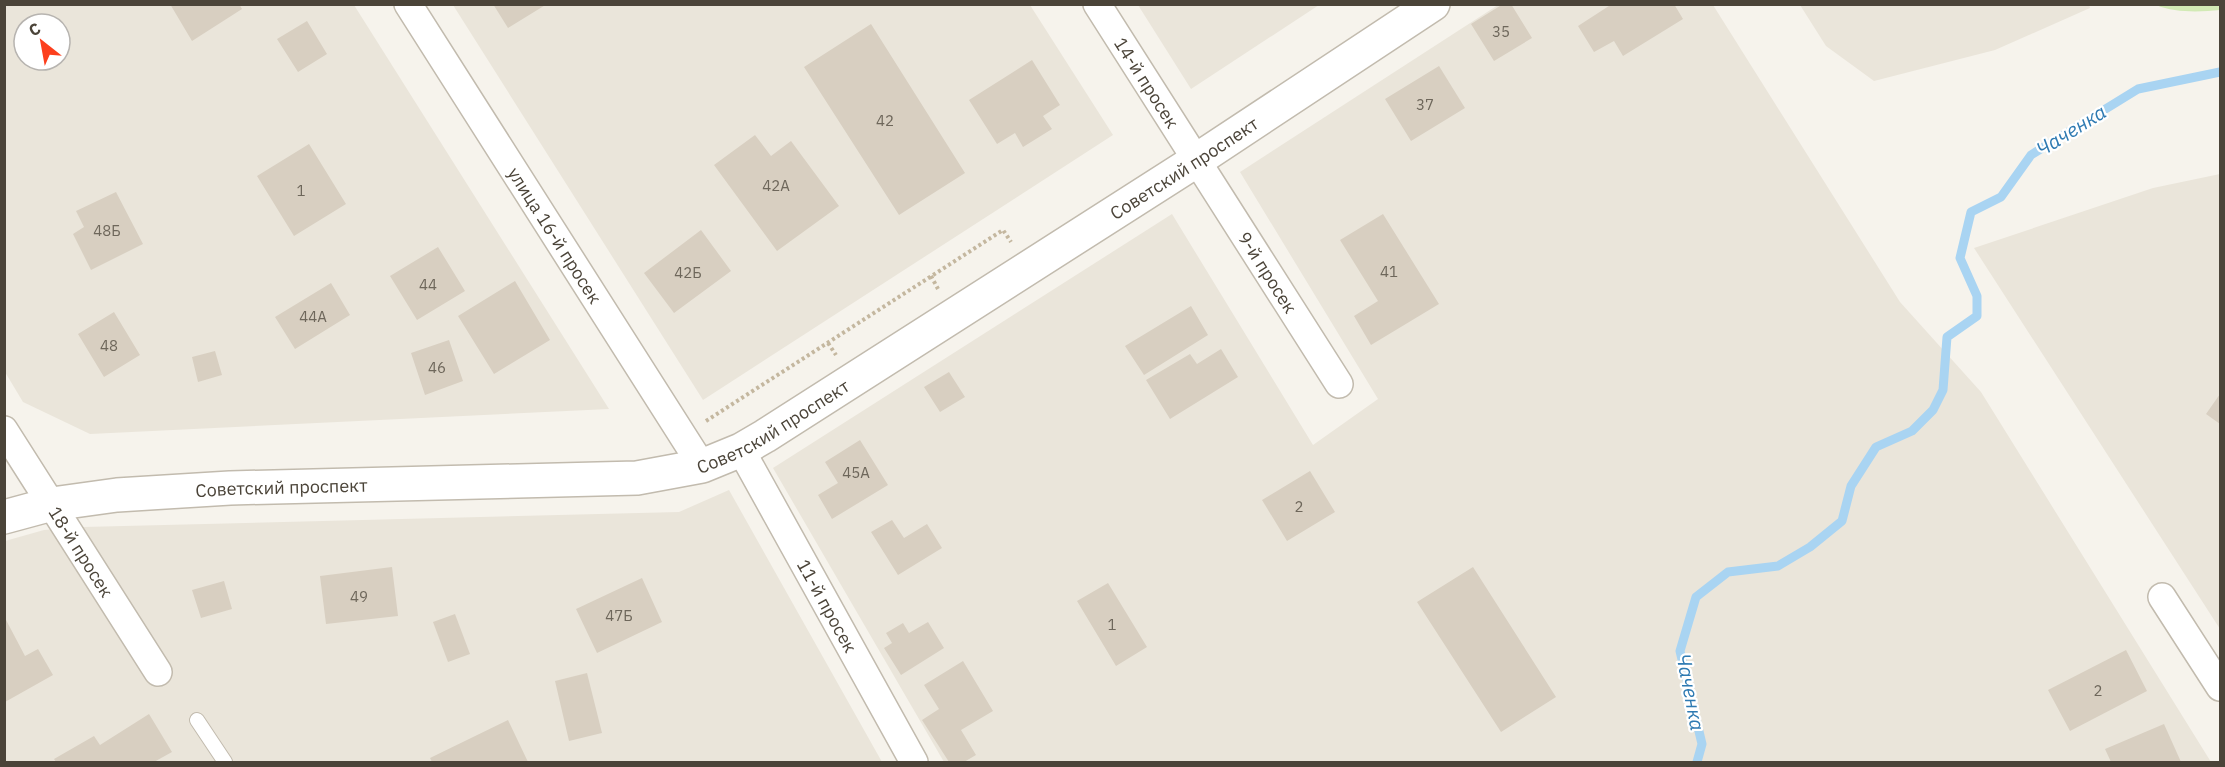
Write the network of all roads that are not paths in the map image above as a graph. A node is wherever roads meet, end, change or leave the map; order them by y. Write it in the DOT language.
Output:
graph roads {
  1 [pos="408,4"];
  2 [pos="1097,4"];
  3 [pos="1433,4"];
  4 [pos="1197,160"];
  5 [pos="1339,384"];
  6 [pos="4,430"];
  7 [pos="741,450"];
  8 [pos="702,466"];
  9 [pos="52,504"];
  10 [pos="4,517"];
  11 [pos="2162,597"];
  12 [pos="158,672"];
  13 [pos="2220,687"];
  14 [pos="197,720"];
  15 [pos="225,762"];
  16 [pos="914,762"];
  1 -- 8 [label="street, улица 16-й просек"];
  2 -- 4 [label="street, 14-й просек"];
  3 -- 4 [label="street, Советский проспект"];
  4 -- 5 [label="street, 9-й просек"];
  4 -- 7 [label="street, Советский проспект"];
  6 -- 9 [label="street, 18-й просек"];
  7 -- 8 [label="street, Советский проспект"];
  7 -- 16 [label="street, 11-й просек"];
  8 -- 9 [label="street, Советский проспект"];
  9 -- 10 [label="street, Советский проспект"];
  9 -- 12 [label="street, 18-й просек"];
  11 -- 13 [label="street"];
  14 -- 15 [label="lane"];
}
